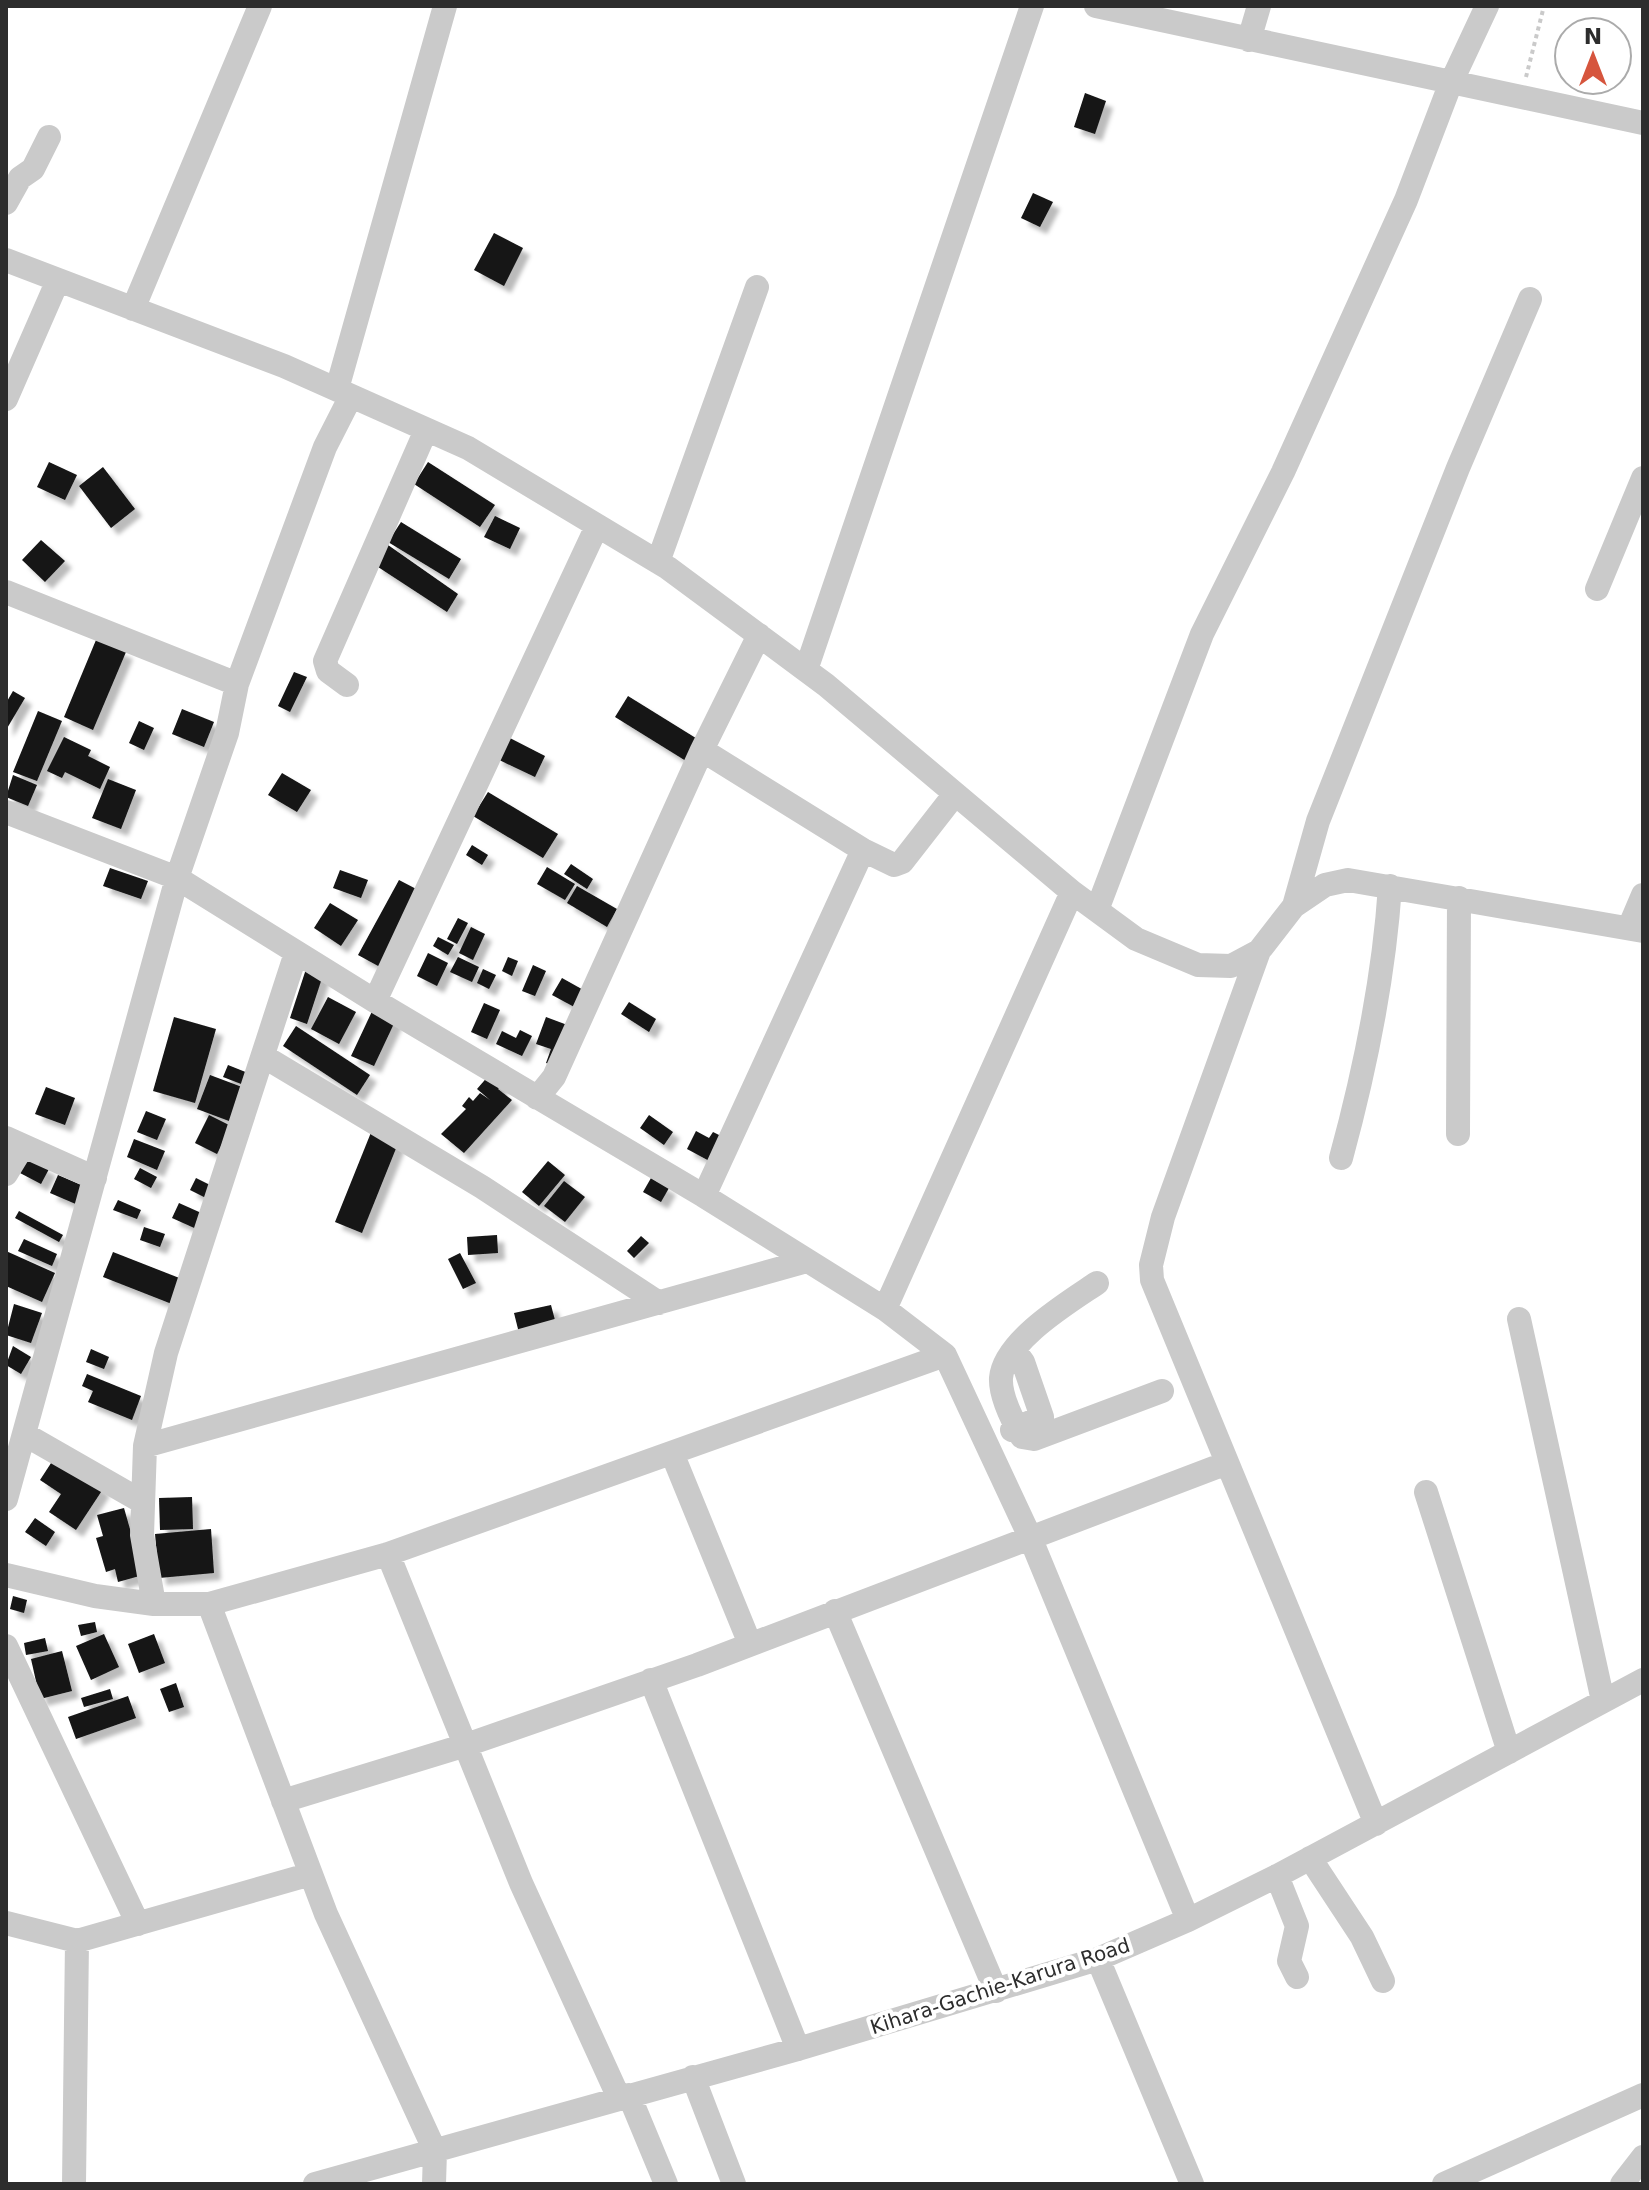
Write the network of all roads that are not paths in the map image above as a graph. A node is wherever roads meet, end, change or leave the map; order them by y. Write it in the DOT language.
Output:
graph roads {
  1 [pos="260,6"];
  2 [pos="445,6"];
  3 [pos="1032,6"];
  4 [pos="1259,6"];
  5 [pos="1487,6"];
  6 [pos="1103,7"];
  7 [pos="1191,16"];
  8 [pos="1249,40"];
  9 [pos="1450,85"];
  10 [pos="1643,123"];
  11 [pos="49,137"];
  12 [pos="6,203"];
  13 [pos="6,260"];
  14 [pos="58,280"];
  15 [pos="757,287"];
  16 [pos="1530,299"];
  17 [pos="133,309"];
  18 [pos="344,392"];
  19 [pos="6,399"];
  20 [pos="426,430"];
  21 [pos="1643,478"];
  22 [pos="597,526"];
  23 [pos="658,562"];
  24 [pos="1597,589"];
  25 [pos="6,592"];
  26 [pos="759,635"];
  27 [pos="806,670"];
  28 [pos="237,684"];
  29 [pos="347,685"];
  30 [pos="702,750"];
  31 [pos="955,794"];
  32 [pos="6,812"];
  33 [pos="863,850"];
  34 [pos="177,878"];
  35 [pos="1390,886"];
  36 [pos="1072,892"];
  37 [pos="1643,895"];
  38 [pos="1459,898"];
  39 [pos="1294,906"];
  40 [pos="1097,910"];
  41 [pos="1636,930"];
  42 [pos="1259,951"];
  43 [pos="296,953"];
  44 [pos="375,1001"];
  45 [pos="263,1056"];
  46 [pos="537,1098"];
  47 [pos="1458,1134"];
  48 [pos="14,1142"];
  49 [pos="1341,1158"];
  50 [pos="6,1174"];
  51 [pos="95,1178"];
  52 [pos="704,1196"];
  53 [pos="807,1261"];
  54 [pos="1097,1283"];
  55 [pos="659,1303"];
  56 [pos="885,1309"];
  57 [pos="1519,1319"];
  58 [pos="945,1355"];
  59 [pos="1162,1391"];
  60 [pos="1017,1428"];
  61 [pos="24,1434"];
  62 [pos="987,1439"];
  63 [pos="145,1446"];
  64 [pos="672,1453"];
  65 [pos="1227,1463"];
  66 [pos="1426,1492"];
  67 [pos="6,1499"];
  68 [pos="141,1501"];
  69 [pos="1030,1537"];
  70 [pos="388,1554"];
  71 [pos="6,1575"];
  72 [pos="154,1604"];
  73 [pos="209,1604"];
  74 [pos="835,1611"];
  75 [pos="750,1644"];
  76 [pos="6,1646"];
  77 [pos="651,1680"];
  78 [pos="1643,1680"];
  79 [pos="1603,1701"];
  80 [pos="466,1745"];
  81 [pos="1509,1752"];
  82 [pos="283,1801"];
  83 [pos="1376,1824"];
  84 [pos="1310,1858"];
  85 [pos="311,1874"];
  86 [pos="1277,1876"];
  87 [pos="1188,1920"];
  88 [pos="6,1923"];
  89 [pos="138,1924"];
  90 [pos="77,1941"];
  91 [pos="1098,1959"];
  92 [pos="1297,1977"];
  93 [pos="1383,1981"];
  94 [pos="996,1991"];
  95 [pos="798,2049"];
  96 [pos="693,2077"];
  97 [pos="1643,2095"];
  98 [pos="624,2097"];
  99 [pos="435,2151"];
  100 [pos="1643,2157"];
  101 [pos="329,2182"];
  102 [pos="74,2184"];
  103 [pos="434,2184"];
  104 [pos="666,2184"];
  105 [pos="734,2184"];
  106 [pos="1192,2184"];
  107 [pos="1444,2184"];
  108 [pos="1622,2184"];
  1 -- 17 [label="street"];
  2 -- 18 [label="street"];
  3 -- 27 [label="street"];
  4 -- 8 [label="street"];
  5 -- 9 [label="street"];
  6 -- 7 [label="street"];
  7 -- 8 [label="street"];
  8 -- 9 [label="street"];
  9 -- 10 [label="street"];
  9 -- 40 [label="street"];
  11 -- 12 [label="street"];
  13 -- 14 [label="street"];
  14 -- 17 [label="street"];
  14 -- 19 [label="street"];
  15 -- 23 [label="street"];
  16 -- 39 [label="street"];
  17 -- 18 [label="street"];
  18 -- 20 [label="street"];
  18 -- 28 [label="street"];
  20 -- 22 [label="street"];
  20 -- 29 [label="street"];
  21 -- 24 [label="street"];
  22 -- 23 [label="street"];
  22 -- 44 [label="street"];
  23 -- 26 [label="street"];
  25 -- 28 [label="street"];
  26 -- 27 [label="street"];
  26 -- 30 [label="street"];
  27 -- 31 [label="street"];
  28 -- 34 [label="street"];
  30 -- 33 [label="street"];
  30 -- 46 [label="street"];
  31 -- 33 [label="street"];
  31 -- 36 [label="street"];
  32 -- 34 [label="street"];
  33 -- 52 [label="street"];
  34 -- 43 [label="street"];
  34 -- 51 [label="street"];
  35 -- 38 [label="street"];
  35 -- 39 [label="street"];
  35 -- 49 [label="street"];
  36 -- 40 [label="street"];
  36 -- 56 [label="street"];
  37 -- 41 [label="street"];
  38 -- 41 [label="street"];
  38 -- 47 [label="street"];
  39 -- 42 [label="street"];
  40 -- 42 [label="street"];
  42 -- 65 [label="street"];
  43 -- 44 [label="street"];
  43 -- 45 [label="street"];
  44 -- 46 [label="street"];
  45 -- 55 [label="street"];
  45 -- 63 [label="street"];
  46 -- 52 [label="street"];
  48 -- 50 [label="street"];
  48 -- 51 [label="street"];
  51 -- 61 [label="street"];
  52 -- 53 [label="street"];
  53 -- 55 [label="street"];
  53 -- 56 [label="street"];
  54 -- 60 [label="street"];
  55 -- 63 [label="street"];
  56 -- 58 [label="street"];
  57 -- 79 [label="street"];
  58 -- 62 [label="street"];
  58 -- 64 [label="street"];
  59 -- 60 [label="street"];
  60 -- 62 [label="street"];
  61 -- 67 [label="street"];
  61 -- 68 [label="street"];
  62 -- 69 [label="street"];
  63 -- 68 [label="street"];
  64 -- 70 [label="street"];
  64 -- 75 [label="street"];
  65 -- 69 [label="street"];
  65 -- 83 [label="street"];
  66 -- 81 [label="street"];
  68 -- 72 [label="street"];
  69 -- 74 [label="street"];
  69 -- 87 [label="street"];
  70 -- 73 [label="street"];
  70 -- 80 [label="street"];
  71 -- 72 [label="street"];
  72 -- 73 [label="street"];
  73 -- 82 [label="street"];
  74 -- 75 [label="street"];
  74 -- 94 [label="street"];
  75 -- 77 [label="street"];
  76 -- 89 [label="street"];
  77 -- 80 [label="street"];
  77 -- 95 [label="street"];
  78 -- 79 [label="street, Kihara-Gachie-Karura Road"];
  79 -- 81 [label="street, Kihara-Gachie-Karura Road"];
  80 -- 82 [label="street"];
  80 -- 98 [label="street"];
  81 -- 83 [label="street, Kihara-Gachie-Karura Road"];
  82 -- 85 [label="street"];
  83 -- 84 [label="street, Kihara-Gachie-Karura Road"];
  84 -- 86 [label="street, Kihara-Gachie-Karura Road"];
  84 -- 93 [label="street"];
  85 -- 89 [label="street"];
  85 -- 99 [label="street"];
  86 -- 87 [label="street, Kihara-Gachie-Karura Road"];
  86 -- 92 [label="street"];
  87 -- 91 [label="street, Kihara-Gachie-Karura Road"];
  88 -- 90 [label="street"];
  89 -- 90 [label="street"];
  90 -- 102 [label="street"];
  91 -- 94 [label="street, Kihara-Gachie-Karura Road"];
  91 -- 106 [label="street"];
  94 -- 95 [label="street, Kihara-Gachie-Karura Road"];
  95 -- 96 [label="street, Kihara-Gachie-Karura Road"];
  96 -- 98 [label="street, Kihara-Gachie-Karura Road"];
  96 -- 105 [label="street"];
  97 -- 107 [label="street"];
  98 -- 99 [label="street, Kihara-Gachie-Karura Road"];
  98 -- 104 [label="street"];
  99 -- 101 [label="street, Kihara-Gachie-Karura Road"];
  99 -- 103 [label="street"];
  100 -- 108 [label="street"];
}
